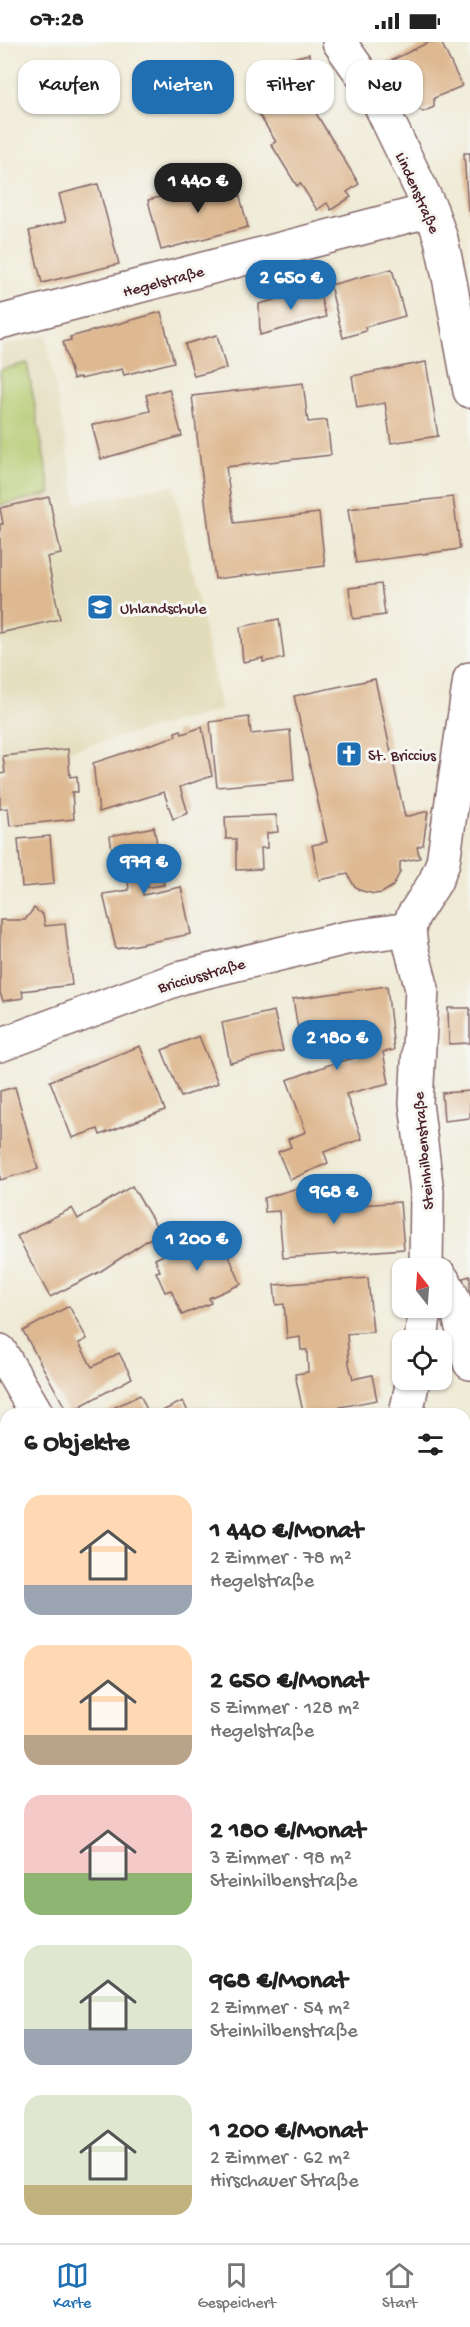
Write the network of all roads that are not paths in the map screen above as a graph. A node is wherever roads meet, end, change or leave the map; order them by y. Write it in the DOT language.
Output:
graph roads {
  1 [pos="339,42"];
  2 [pos="431,210"];
  3 [pos="0,322"];
  4 [pos="470,392"];
  5 [pos="470,679"];
  6 [pos="409,929"];
  7 [pos="0,1044"];
  8 [pos="430,1258"];
  9 [pos="452,1296"];
  10 [pos="0,1351"];
  11 [pos="470,1363"];
  12 [pos="411,1390"];
  13 [pos="33,1408"];
  14 [pos="407,1408"];
  1 -- 2 [label="street, Lindenstraße"];
  2 -- 3 [label="street, Hegelstraße"];
  2 -- 4 [label="street, Lindenstraße"];
  5 -- 6 [label="street"];
  6 -- 7 [label="street, Bricciusstraße"];
  6 -- 8 [label="street, Steinhilbenstraße"];
  9 -- 11 [label="street, Steinhilbenstraße"];
  10 -- 13 [label="street"];
  12 -- 14 [label="street"];
}
